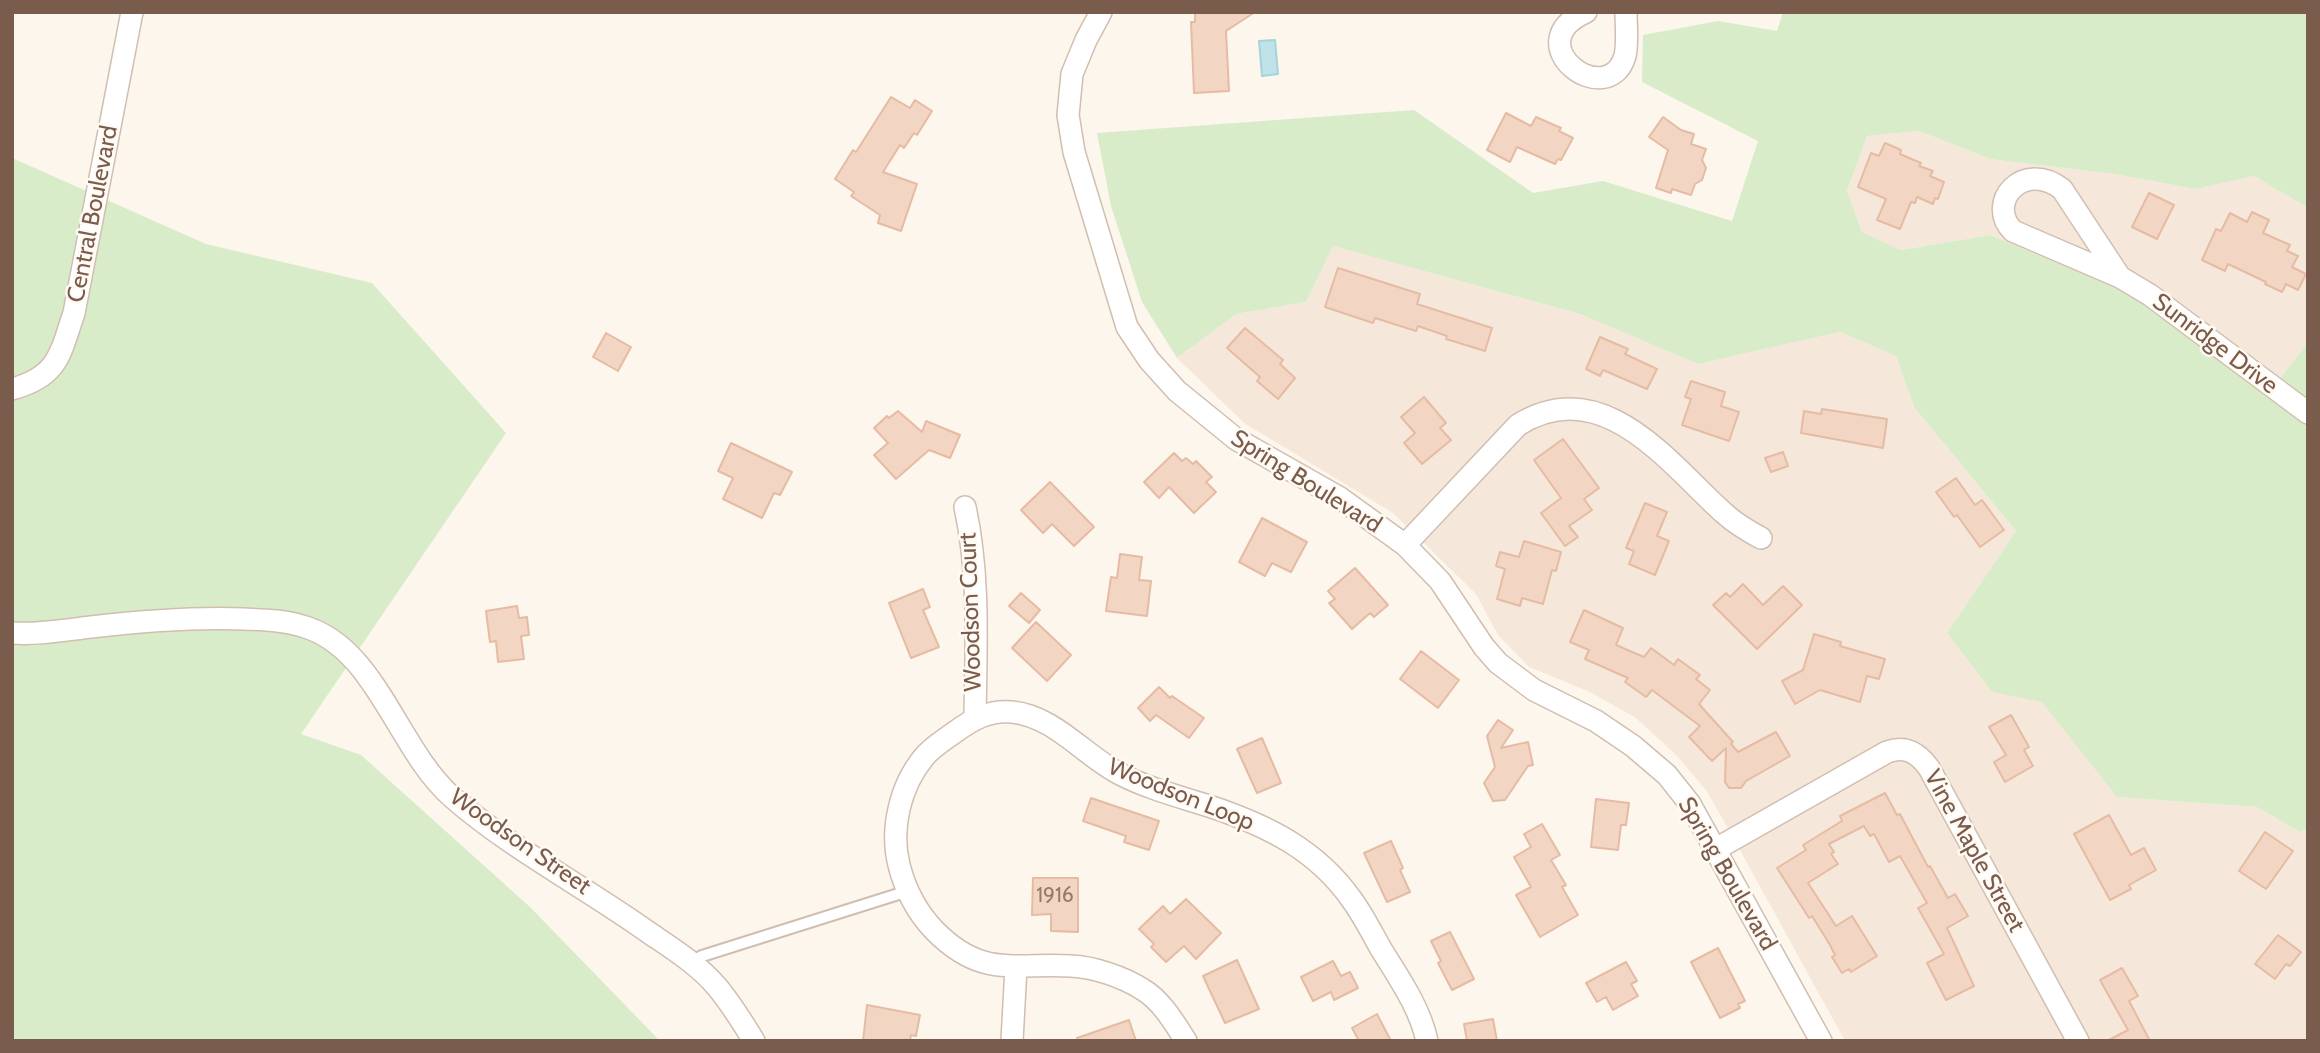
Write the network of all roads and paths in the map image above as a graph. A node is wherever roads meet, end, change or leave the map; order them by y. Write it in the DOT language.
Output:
graph roads {
  1 [pos="132,12"];
  2 [pos="1101,12"];
  3 [pos="1586,12"];
  4 [pos="1626,12"];
  5 [pos="2120,277"];
  6 [pos="12,389"];
  7 [pos="2308,414"];
  8 [pos="965,507"];
  9 [pos="1761,538"];
  10 [pos="1405,545"];
  11 [pos="12,633"];
  12 [pos="975,717"];
  13 [pos="1716,849"];
  14 [pos="908,891"];
  15 [pos="691,962"];
  16 [pos="1016,967"];
  17 [pos="754,1041"];
  18 [pos="1012,1041"];
  19 [pos="1186,1041"];
  20 [pos="1427,1041"];
  21 [pos="1821,1041"];
  22 [pos="2078,1041"];
  1 -- 6 [label="street, Central Boulevard"];
  2 -- 10 [label="street, Spring Boulevard"];
  3 -- 4 [label="street"];
  5 -- 5 [label="street, Sunridge Drive"];
  5 -- 7 [label="street, Sunridge Drive"];
  8 -- 12 [label="street, Woodson Court"];
  9 -- 10 [label="street"];
  10 -- 13 [label="street, Spring Boulevard"];
  11 -- 15 [label="street, Woodson Street"];
  12 -- 14 [label="street, Woodson Loop"];
  12 -- 20 [label="street, Woodson Loop"];
  13 -- 21 [label="street, Spring Boulevard"];
  13 -- 22 [label="street, Vine Maple Street"];
  14 -- 15 [label="lane"];
  14 -- 16 [label="street, Woodson Loop"];
  15 -- 17 [label="street, Woodson Street"];
  16 -- 18 [label="street"];
  16 -- 19 [label="street, Woodson Loop"];
}
